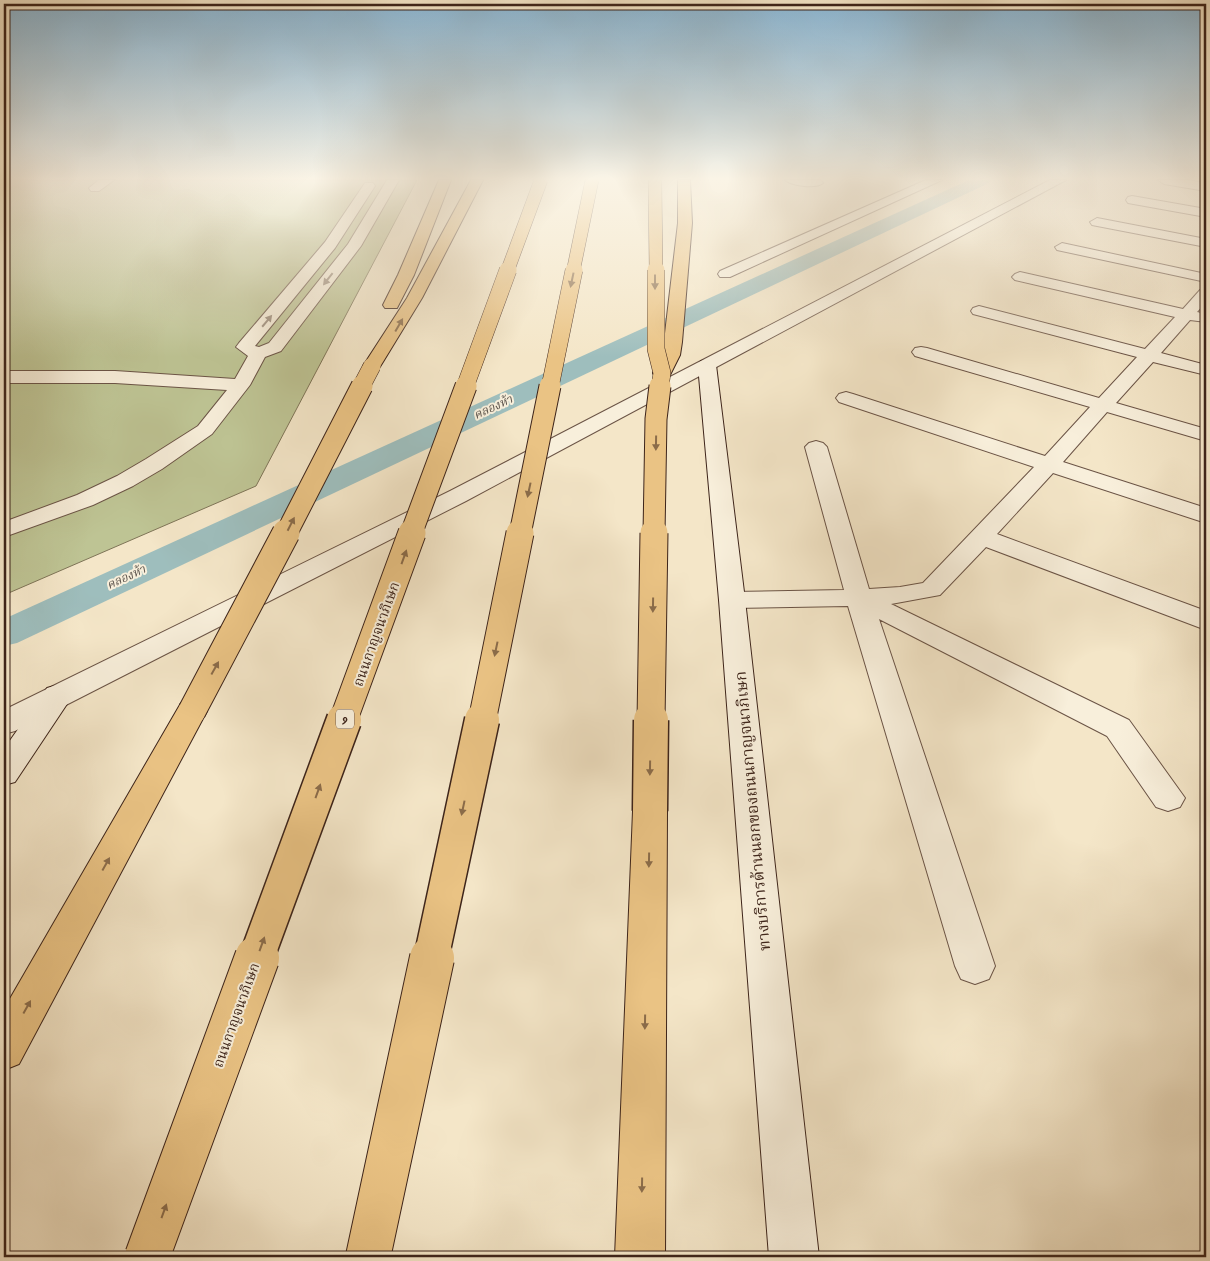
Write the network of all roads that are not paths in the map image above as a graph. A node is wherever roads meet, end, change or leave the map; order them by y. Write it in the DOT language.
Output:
graph roads {
  1 [pos="335,239"];
  2 [pos="358,239"];
  3 [pos="421,239"];
  4 [pos="446,239"];
  5 [pos="519,239"];
  6 [pos="580,239"];
  7 [pos="655,239"];
  8 [pos="683,239"];
  9 [pos="804,239"];
  10 [pos="946,239"];
  11 [pos="1184,239"];
  12 [pos="1206,243"];
  13 [pos="1062,247"];
  14 [pos="725,274"];
  15 [pos="1020,277"];
  16 [pos="1206,278"];
  17 [pos="1206,294"];
  18 [pos="979,310"];
  19 [pos="1197,317"];
  20 [pos="920,352"];
  21 [pos="258,354"];
  22 [pos="1150,356"];
  23 [pos="707,365"];
  24 [pos="372,366"];
  25 [pos="1206,370"];
  26 [pos="662,373"];
  27 [pos="4,377"];
  28 [pos="241,385"];
  29 [pos="846,398"];
  30 [pos="1104,406"];
  31 [pos="1206,435"];
  32 [pos="816,447"];
  33 [pos="1050,464"];
  34 [pos="1206,516"];
  35 [pos="4,530"];
  36 [pos="982,537"];
  37 [pos="859,598"];
  38 [pos="732,600"];
  39 [pos="1206,621"];
  40 [pos="58,695"];
  41 [pos="4,723"];
  42 [pos="4,773"];
  43 [pos="1168,798"];
  44 [pos="975,966"];
  45 [pos="4,1049"];
  46 [pos="147,1257"];
  47 [pos="368,1257"];
  48 [pos="640,1257"];
  49 [pos="794,1257"];
  21 -- 1 [label="street, one-way"];
  2 -- 21 [label="street, one-way"];
  3 -- 24 [label="highway"];
  24 -- 4 [label="highway, one-way"];
  46 -- 5 [label="highway, ถนนกาญจนาภิเษก / 9, one-way, bridge"];
  6 -- 47 [label="highway, one-way, bridge"];
  7 -- 26 [label="highway, one-way, bridge"];
  8 -- 26 [label="highway"];
  9 -- 14 [label="street"];
  10 -- 23 [label="street"];
  11 -- 12 [label="street"];
  13 -- 16 [label="street"];
  15 -- 19 [label="street"];
  17 -- 19 [label="street"];
  18 -- 22 [label="street"];
  19 -- 22 [label="street"];
  20 -- 30 [label="street"];
  21 -- 28 [label="street"];
  22 -- 25 [label="street"];
  22 -- 30 [label="street"];
  23 -- 38 [label="street, ทางบริการด้านนอกของถนนกาญจนาภิเษก"];
  23 -- 40 [label="street"];
  45 -- 24 [label="highway, one-way, bridge"];
  26 -- 48 [label="highway, one-way, bridge"];
  27 -- 28 [label="street"];
  28 -- 35 [label="street"];
  29 -- 33 [label="street"];
  30 -- 31 [label="street"];
  30 -- 33 [label="street"];
  32 -- 37 [label="street"];
  33 -- 34 [label="street"];
  33 -- 36 [label="street"];
  36 -- 37 [label="street"];
  36 -- 39 [label="street"];
  37 -- 38 [label="street"];
  37 -- 43 [label="street"];
  37 -- 44 [label="street"];
  38 -- 49 [label="street, ทางบริการด้านนอกของถนนกาญจนาภิเษก"];
  40 -- 41 [label="street"];
  40 -- 42 [label="street"];
}
